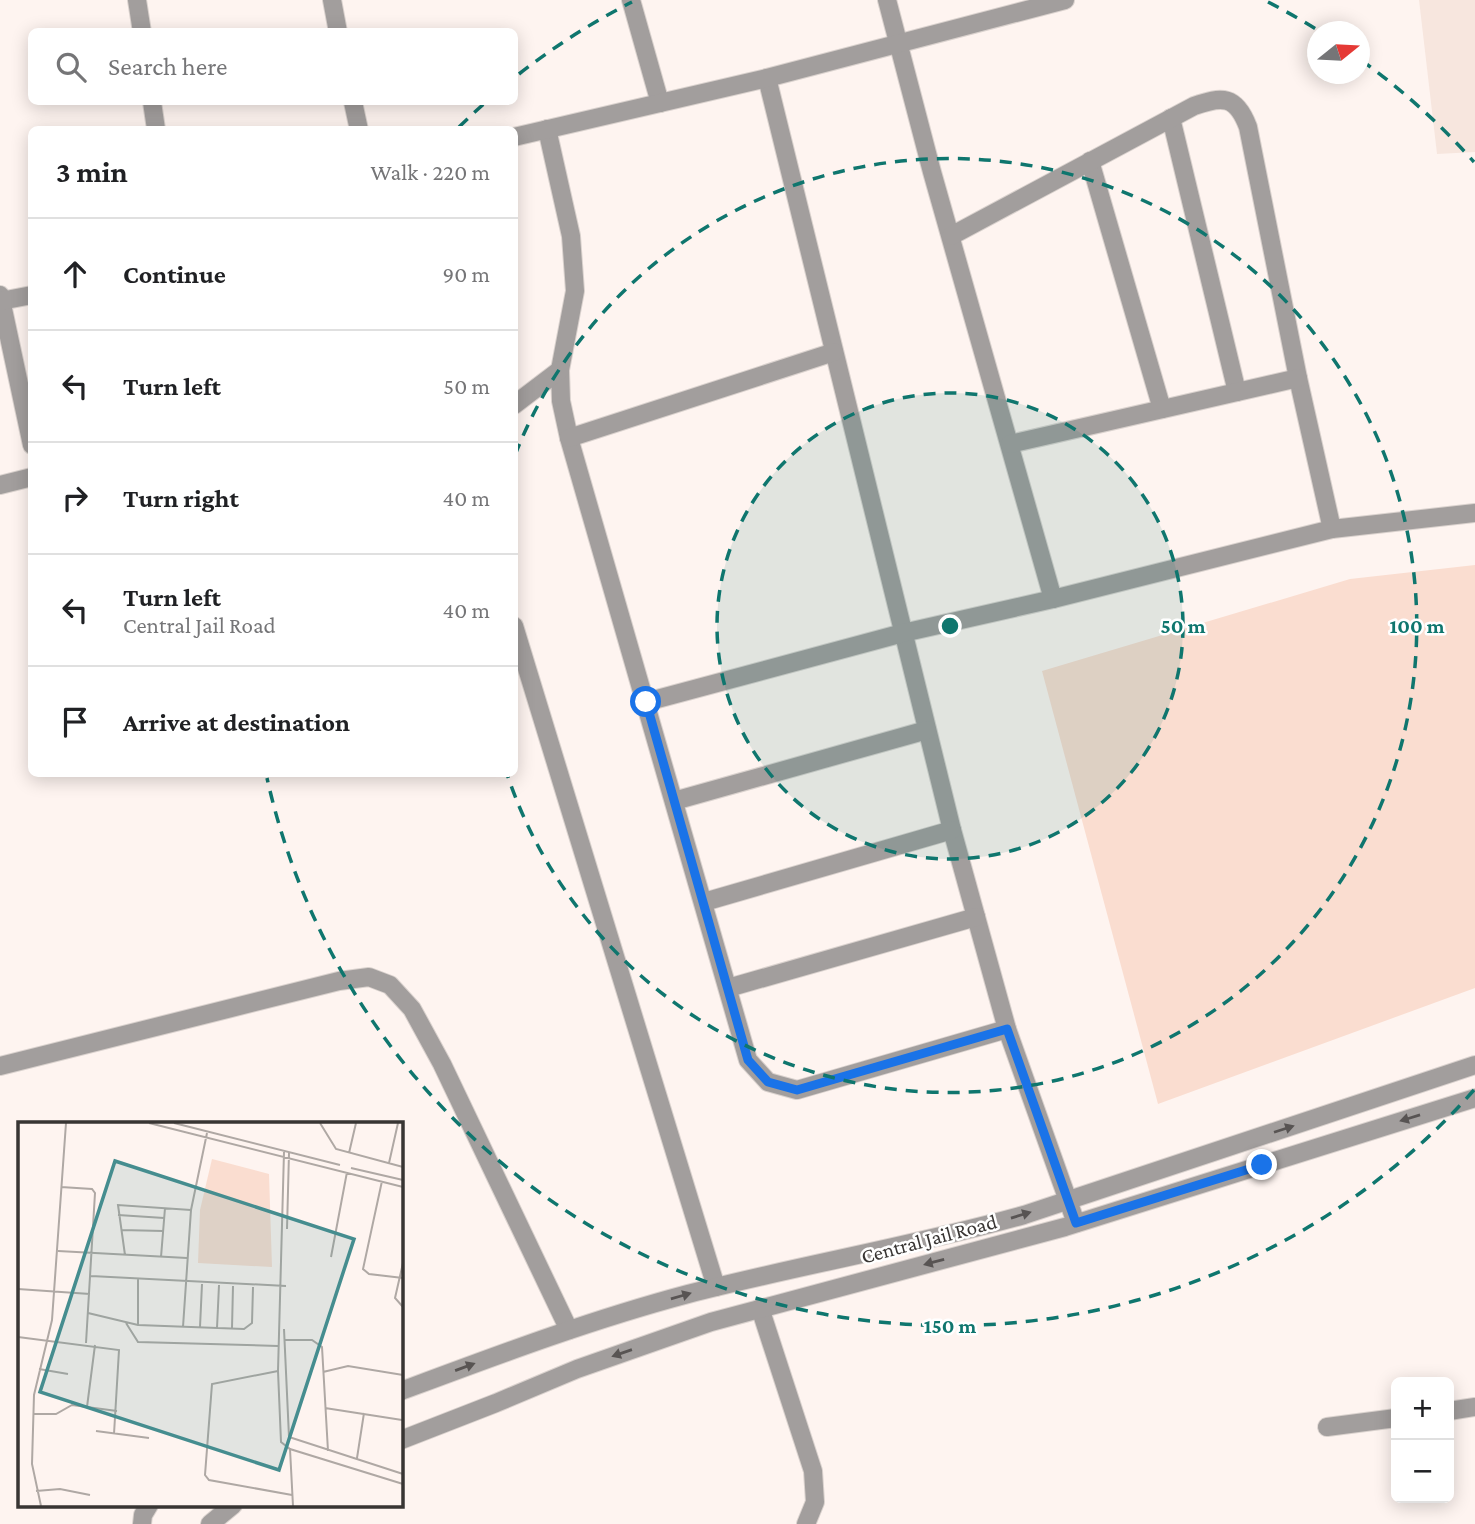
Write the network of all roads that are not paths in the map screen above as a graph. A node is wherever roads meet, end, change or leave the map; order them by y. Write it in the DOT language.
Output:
graph roads {
  1 [pos="137,0"];
  2 [pos="332,0"];
  3 [pos="631,0"];
  4 [pos="887,0"];
  5 [pos="1066,0"];
  6 [pos="141,28"];
  7 [pos="337,28"];
  8 [pos="897,44"];
  9 [pos="767,78"];
  10 [pos="660,103"];
  11 [pos="152,105"];
  12 [pos="354,105"];
  13 [pos="1171,118"];
  14 [pos="156,126"];
  15 [pos="358,126"];
  16 [pos="547,129"];
  17 [pos="518,136"];
  18 [pos="1090,161"];
  19 [pos="951,236"];
  20 [pos="0,295"];
  21 [pos="28,296"];
  22 [pos="1,301"];
  23 [pos="834,352"];
  24 [pos="560,370"];
  25 [pos="1298,378"];
  26 [pos="1237,392"];
  27 [pos="518,402"];
  28 [pos="1162,409"];
  29 [pos="28,426"];
  30 [pos="569,438"];
  31 [pos="1010,444"];
  32 [pos="28,478"];
  33 [pos="0,485"];
  34 [pos="1475,513"];
  35 [pos="1332,529"];
  36 [pos="1053,598"];
  37 [pos="903,633"];
  38 [pos="518,639"];
  39 [pos="646,702"];
  40 [pos="927,730"];
  41 [pos="674,800"];
  42 [pos="952,830"];
  43 [pos="704,902"];
  44 [pos="976,916"];
  45 [pos="728,988"];
  46 [pos="1007,1029"];
  47 [pos="1475,1065"];
  48 [pos="0,1066"];
  49 [pos="1475,1098"];
  50 [pos="1254,1139"];
  51 [pos="1262,1165"];
  52 [pos="1067,1200"];
  53 [pos="1076,1223"];
  54 [pos="716,1287"];
  55 [pos="760,1308"];
  56 [pos="569,1330"];
  57 [pos="402,1391"];
  58 [pos="1475,1407"];
  59 [pos="1454,1410"];
  60 [pos="1391,1419"];
  61 [pos="1327,1427"];
  62 [pos="402,1440"];
  63 [pos="148,1506"];
  64 [pos="232,1506"];
  65 [pos="142,1524"];
  66 [pos="210,1524"];
  67 [pos="806,1524"];
  1 -- 6 [label="street"];
  2 -- 7 [label="street"];
  3 -- 10 [label="street"];
  4 -- 8 [label="street"];
  5 -- 8 [label="street"];
  8 -- 9 [label="street"];
  8 -- 19 [label="street"];
  9 -- 10 [label="street"];
  9 -- 23 [label="street"];
  10 -- 16 [label="street"];
  11 -- 14 [label="street"];
  12 -- 15 [label="street"];
  13 -- 18 [label="street"];
  13 -- 25 [label="street"];
  13 -- 26 [label="street"];
  16 -- 17 [label="street"];
  16 -- 24 [label="street"];
  18 -- 19 [label="street"];
  18 -- 28 [label="street"];
  19 -- 31 [label="street"];
  20 -- 22 [label="street"];
  21 -- 22 [label="street"];
  22 -- 29 [label="street"];
  23 -- 30 [label="street"];
  23 -- 37 [label="street"];
  24 -- 27 [label="street"];
  24 -- 30 [label="street"];
  25 -- 26 [label="street"];
  25 -- 35 [label="street"];
  26 -- 28 [label="street"];
  28 -- 31 [label="street"];
  30 -- 39 [label="street"];
  31 -- 36 [label="street"];
  32 -- 33 [label="street"];
  34 -- 35 [label="street"];
  35 -- 36 [label="street"];
  36 -- 37 [label="street"];
  37 -- 39 [label="street"];
  37 -- 40 [label="street"];
  38 -- 54 [label="street"];
  39 -- 41 [label="street"];
  40 -- 41 [label="street"];
  40 -- 42 [label="street"];
  41 -- 43 [label="street"];
  42 -- 43 [label="street"];
  42 -- 44 [label="street"];
  43 -- 45 [label="street"];
  44 -- 45 [label="street"];
  44 -- 46 [label="street"];
  45 -- 46 [label="street"];
  46 -- 52 [label="street"];
  50 -- 47 [label="street, one-way"];
  48 -- 56 [label="street"];
  49 -- 51 [label="street, Central Jail Road, one-way"];
  50 -- 51 [label="street"];
  50 -- 52 [label="street"];
  51 -- 53 [label="street, Central Jail Road"];
  52 -- 53 [label="street"];
  54 -- 52 [label="street, one-way"];
  53 -- 55 [label="street, Central Jail Road, one-way"];
  56 -- 54 [label="street, one-way"];
  55 -- 62 [label="street, Central Jail Road, one-way"];
  55 -- 67 [label="street"];
  57 -- 56 [label="street, one-way"];
  58 -- 59 [label="street"];
  60 -- 61 [label="street"];
  63 -- 65 [label="street"];
  64 -- 66 [label="street"];
}
